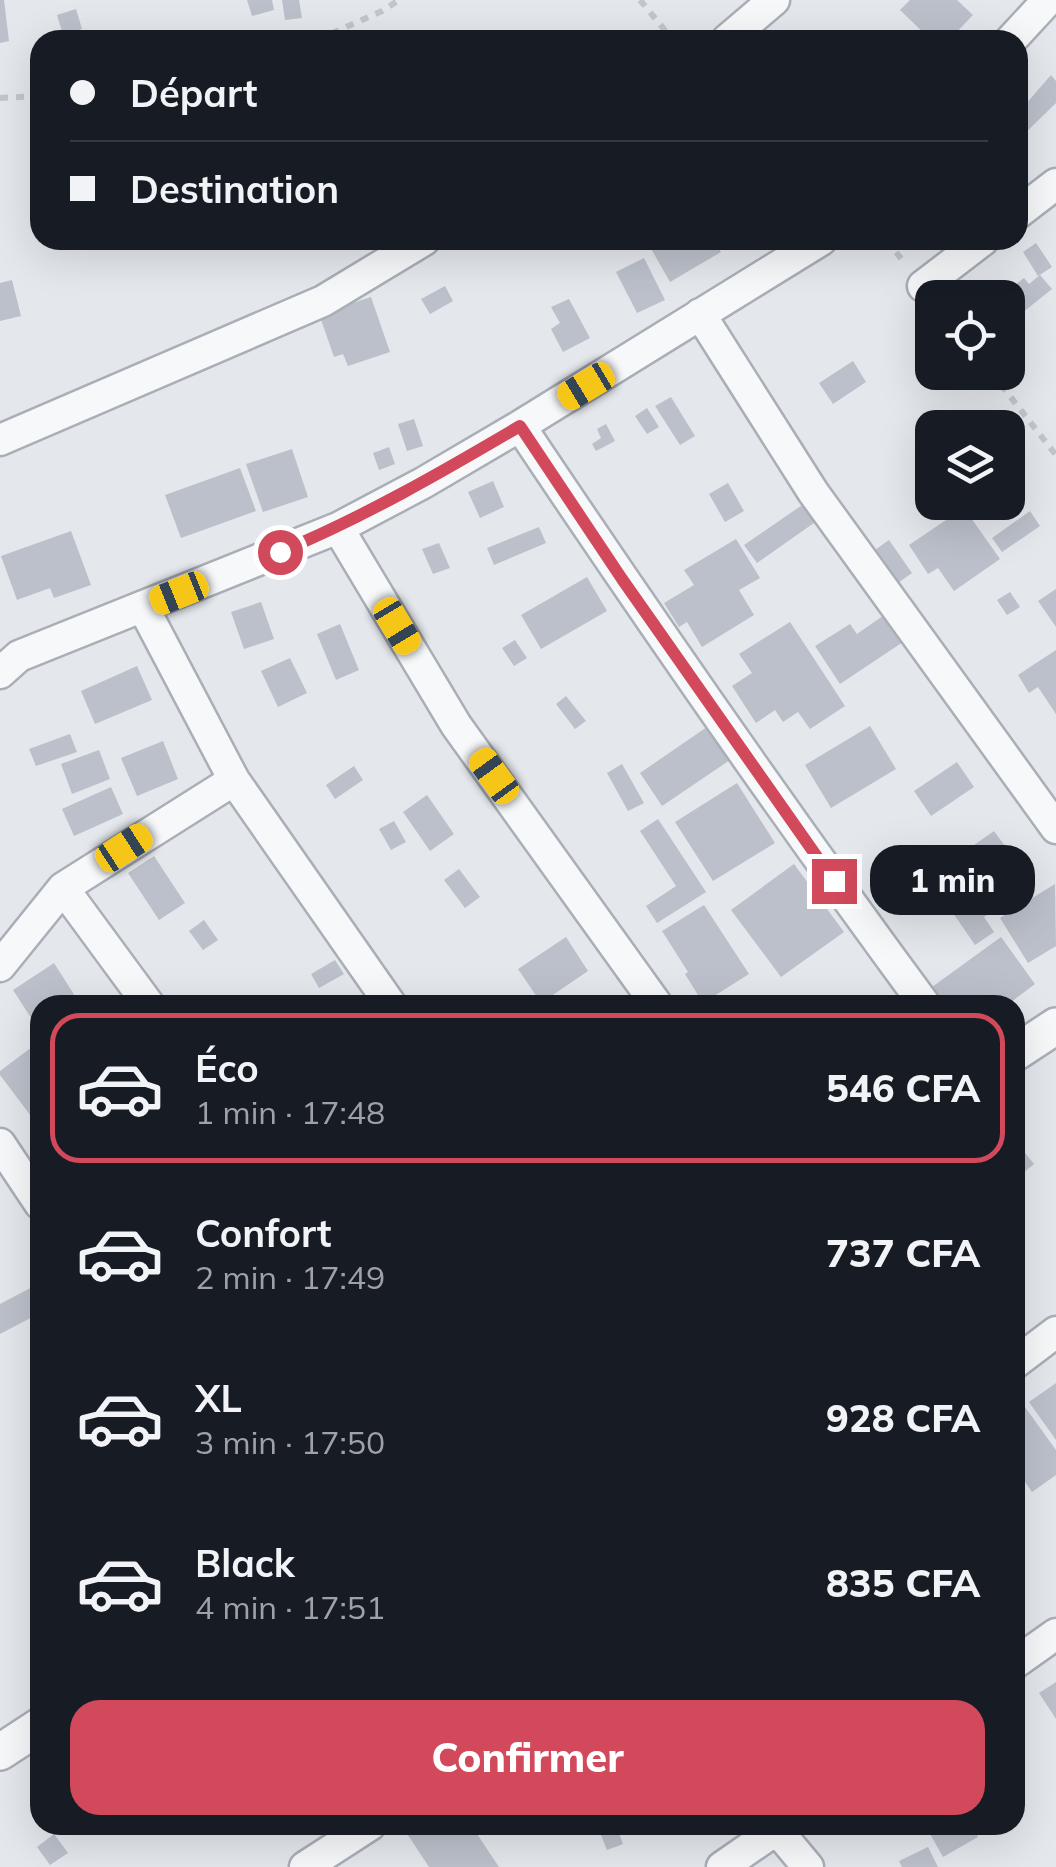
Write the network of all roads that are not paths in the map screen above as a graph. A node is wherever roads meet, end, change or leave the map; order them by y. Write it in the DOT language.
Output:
graph roads {
  1 [pos="774,0"];
  2 [pos="1048,0"];
  3 [pos="739,30"];
  4 [pos="1020,30"];
  5 [pos="1056,184"];
  6 [pos="1028,205"];
  7 [pos="407,250"];
  8 [pos="805,250"];
  9 [pos="970,250"];
  10 [pos="931,280"];
  11 [pos="700,314"];
  12 [pos="520,426"];
  13 [pos="0,440"];
  14 [pos="338,528"];
  15 [pos="143,607"];
  16 [pos="0,673"];
  17 [pos="234,780"];
  18 [pos="1056,828"];
  19 [pos="64,888"];
  20 [pos="0,966"];
  21 [pos="142,995"];
  22 [pos="383,995"];
  23 [pos="650,995"];
  24 [pos="918,995"];
  25 [pos="1056,1026"];
  26 [pos="1025,1046"];
  27 [pos="0,1144"];
  28 [pos="30,1189"];
  29 [pos="1056,1332"];
  30 [pos="1025,1355"];
  31 [pos="1056,1634"];
  32 [pos="1025,1656"];
  33 [pos="30,1732"];
  34 [pos="0,1752"];
  35 [pos="355,1835"];
  36 [pos="766,1835"];
  37 [pos="785,1835"];
  38 [pos="306,1867"];
  39 [pos="722,1867"];
  40 [pos="808,1867"];
  1 -- 3 [label="street"];
  2 -- 4 [label="street"];
  5 -- 6 [label="street"];
  7 -- 13 [label="street"];
  8 -- 11 [label="street"];
  9 -- 10 [label="street"];
  11 -- 12 [label="street"];
  11 -- 18 [label="street"];
  12 -- 14 [label="street"];
  12 -- 24 [label="street"];
  14 -- 15 [label="street"];
  14 -- 23 [label="street"];
  15 -- 16 [label="street"];
  15 -- 17 [label="street"];
  17 -- 19 [label="street"];
  17 -- 22 [label="street"];
  19 -- 20 [label="street"];
  19 -- 21 [label="street"];
  25 -- 26 [label="street"];
  27 -- 28 [label="street"];
  29 -- 30 [label="street"];
  31 -- 32 [label="street"];
  33 -- 34 [label="street"];
  35 -- 38 [label="street"];
  36 -- 39 [label="street"];
  37 -- 40 [label="street"];
}
